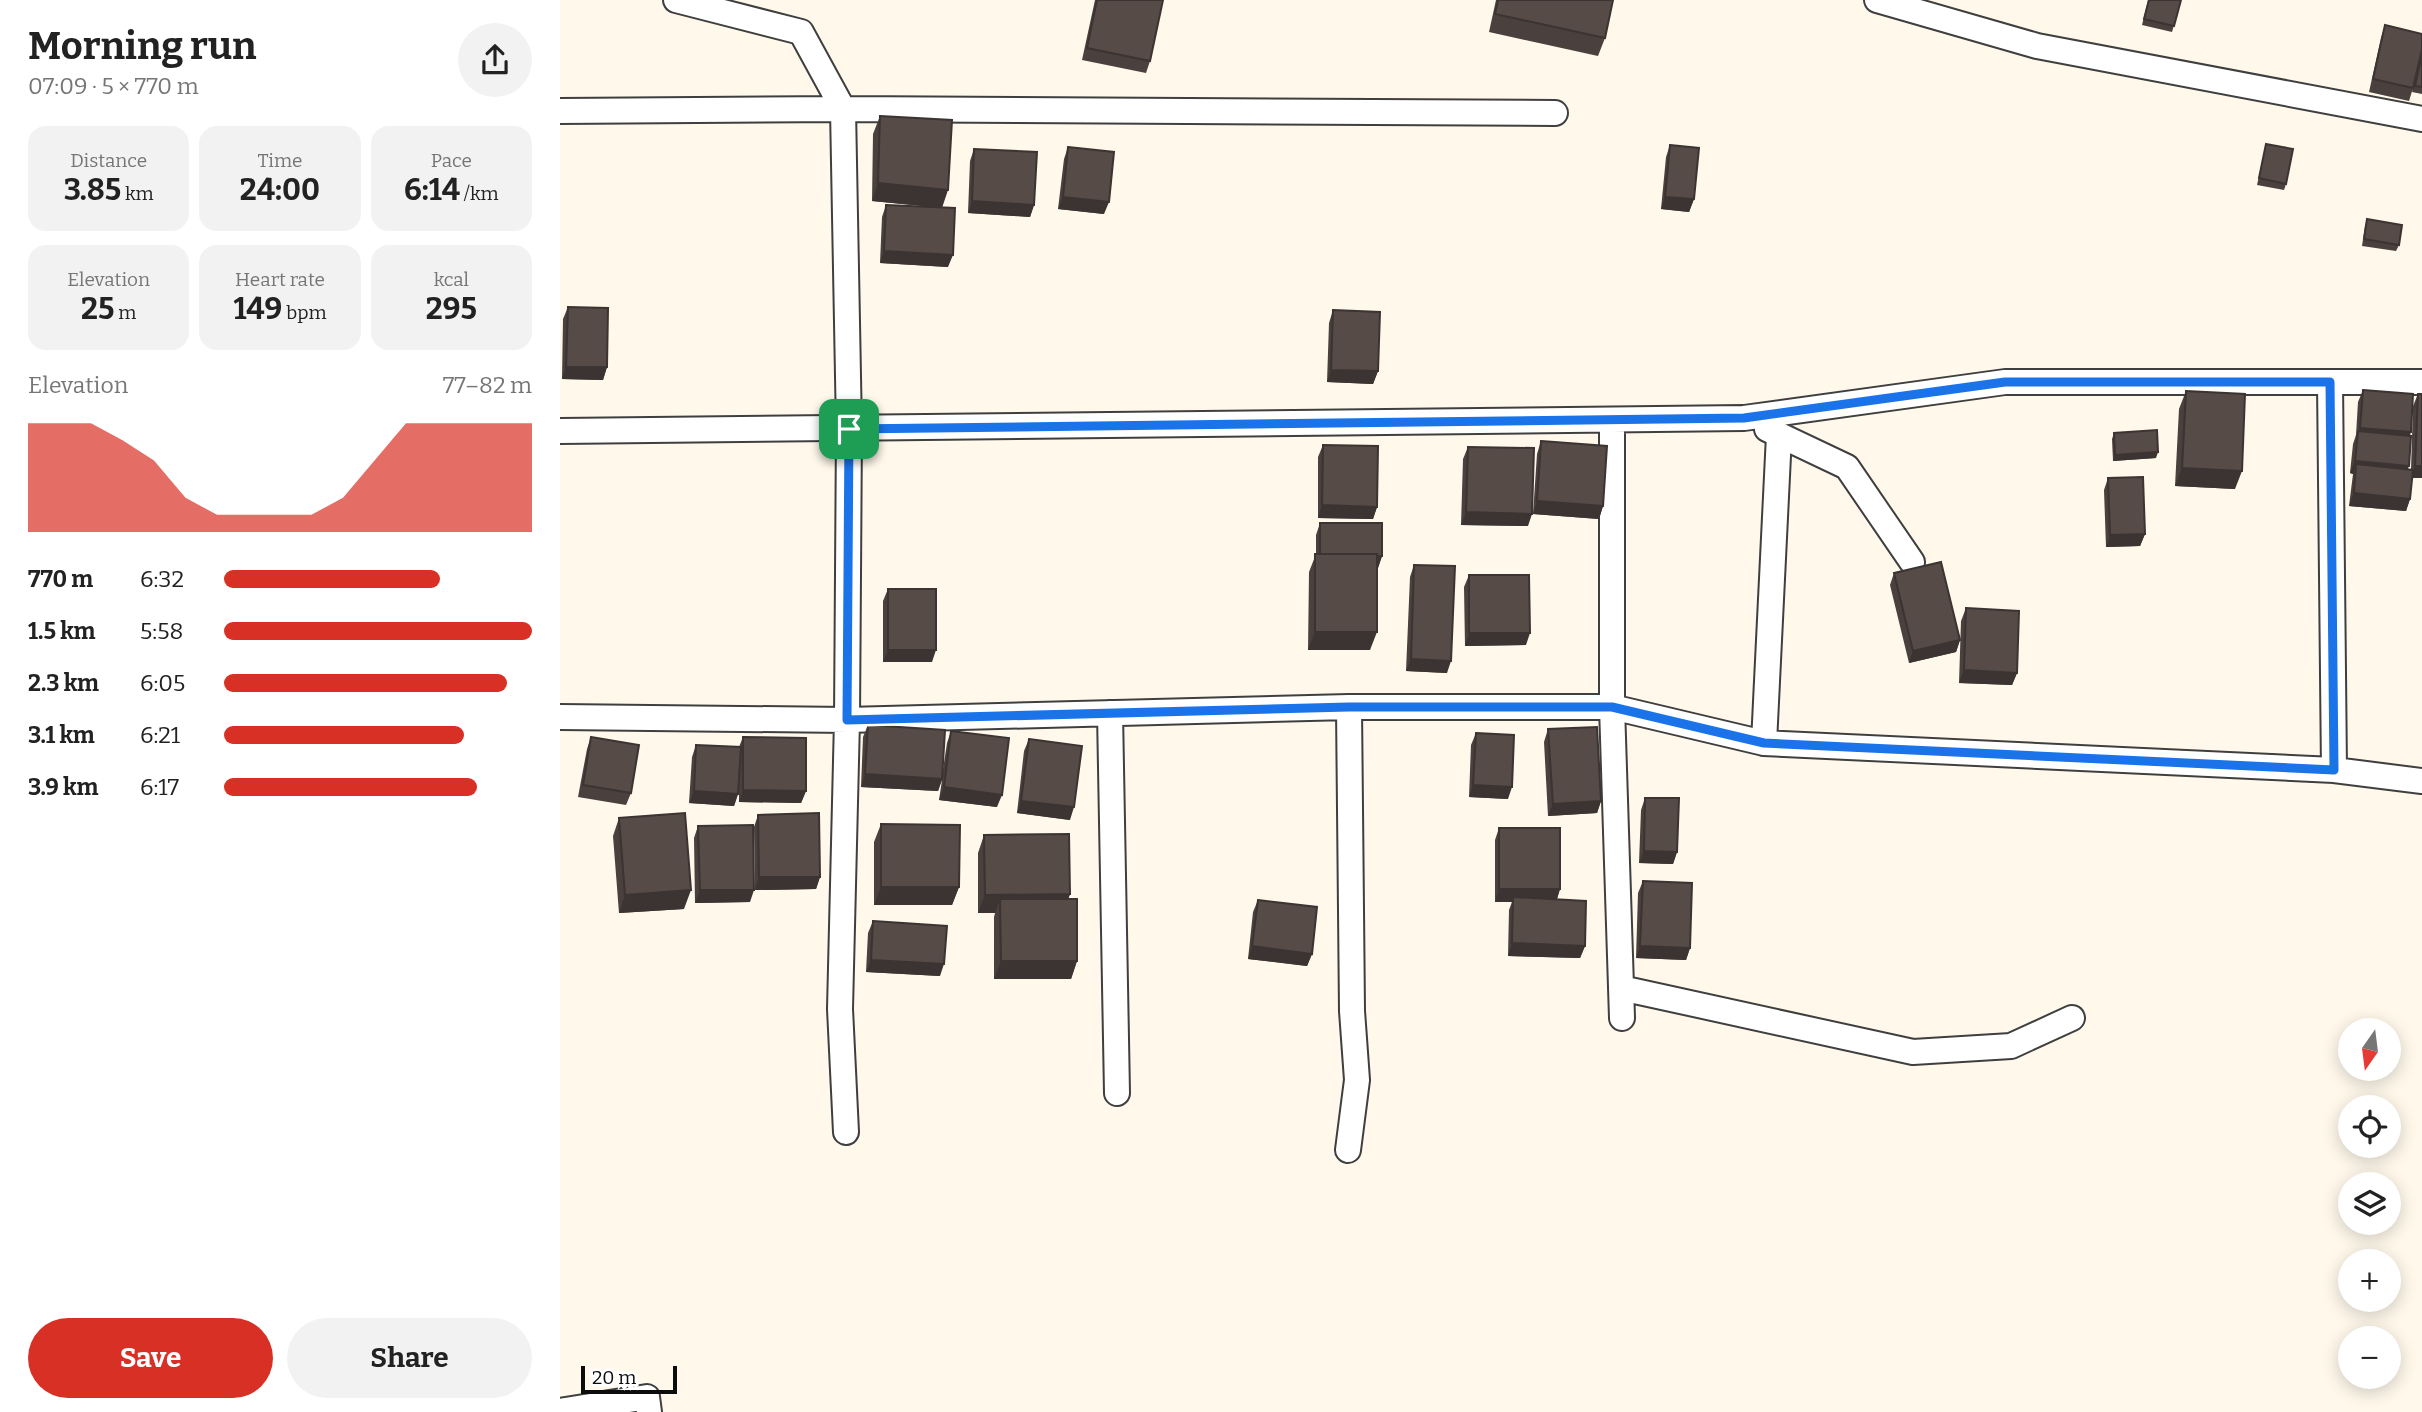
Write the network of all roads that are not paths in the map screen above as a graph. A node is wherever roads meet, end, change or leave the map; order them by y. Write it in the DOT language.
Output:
graph roads {
  1 [pos="676,0"];
  2 [pos="1877,0"];
  3 [pos="843,109"];
  4 [pos="560,111"];
  5 [pos="1555,114"];
  6 [pos="2422,119"];
  7 [pos="2330,382"];
  8 [pos="2422,382"];
  9 [pos="1744,418"];
  10 [pos="1612,421"];
  11 [pos="849,429"];
  12 [pos="560,431"];
  13 [pos="1779,435"];
  14 [pos="1912,562"];
  15 [pos="1349,707"];
  16 [pos="1612,707"];
  17 [pos="1110,713"];
  18 [pos="560,717"];
  19 [pos="847,720"];
  20 [pos="1764,743"];
  21 [pos="2334,770"];
  22 [pos="2422,781"];
  23 [pos="1621,988"];
  24 [pos="1622,1018"];
  25 [pos="2072,1018"];
  26 [pos="1117,1093"];
  27 [pos="846,1132"];
  28 [pos="1348,1150"];
  29 [pos="560,1411"];
  30 [pos="649,1412"];
  1 -- 3 [label="street"];
  2 -- 6 [label="street"];
  3 -- 4 [label="street"];
  3 -- 5 [label="street"];
  3 -- 11 [label="street"];
  7 -- 8 [label="street"];
  7 -- 9 [label="street"];
  7 -- 21 [label="street"];
  9 -- 10 [label="street"];
  9 -- 13 [label="street"];
  10 -- 11 [label="street"];
  10 -- 16 [label="street"];
  11 -- 12 [label="street"];
  11 -- 19 [label="street"];
  13 -- 14 [label="street"];
  13 -- 20 [label="street"];
  15 -- 16 [label="street"];
  15 -- 17 [label="street"];
  15 -- 28 [label="street"];
  16 -- 20 [label="street"];
  16 -- 23 [label="street"];
  17 -- 19 [label="street"];
  17 -- 26 [label="street"];
  18 -- 19 [label="street"];
  19 -- 27 [label="street"];
  20 -- 21 [label="street"];
  21 -- 22 [label="street"];
  23 -- 24 [label="street"];
  23 -- 25 [label="street"];
  29 -- 30 [label="street"];
}
